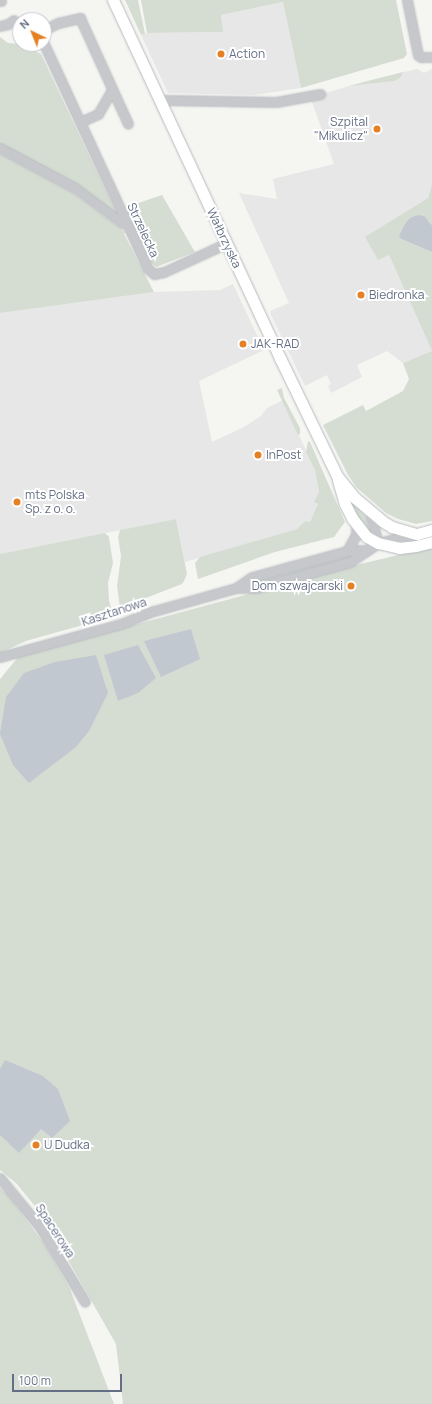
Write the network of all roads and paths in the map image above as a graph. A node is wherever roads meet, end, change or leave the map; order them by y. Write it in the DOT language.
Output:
graph roads {
  1 [pos="113,0"];
  2 [pos="407,0"];
  3 [pos="12,21"];
  4 [pos="0,26"];
  5 [pos="52,26"];
  6 [pos="48,52"];
  7 [pos="432,57"];
  8 [pos="112,90"];
  9 [pos="320,94"];
  10 [pos="161,102"];
  11 [pos="80,122"];
  12 [pos="128,124"];
  13 [pos="0,148"];
  14 [pos="126,224"];
  15 [pos="227,243"];
  16 [pos="337,476"];
  17 [pos="370,512"];
  18 [pos="356,526"];
  19 [pos="432,530"];
  20 [pos="417,534"];
  21 [pos="432,542"];
  22 [pos="374,547"];
  23 [pos="347,551"];
  24 [pos="236,588"];
  25 [pos="0,657"];
  26 [pos="0,1178"];
  27 [pos="85,1302"];
  1 -- 10 [label="main road, Wałbrzyska"];
  2 -- 7 [label="street"];
  3 -- 4 [label="street"];
  5 -- 8 [label="street"];
  6 -- 11 [label="street, Strzelecka"];
  8 -- 11 [label="street"];
  8 -- 12 [label="street"];
  9 -- 10 [label="street"];
  10 -- 15 [label="main road, Wałbrzyska"];
  11 -- 14 [label="street, Strzelecka"];
  13 -- 14 [label="street"];
  14 -- 15 [label="street, Strzelecka"];
  15 -- 16 [label="main road, Wałbrzyska"];
  16 -- 17 [label="main road, Wałbrzyska"];
  16 -- 18 [label="main road, Wałbrzyska"];
  17 -- 20 [label="main road, Wałbrzyska"];
  17 -- 22 [label="street"];
  18 -- 22 [label="main road, Wałbrzyska"];
  18 -- 23 [label="street"];
  19 -- 20 [label="main road"];
  20 -- 22 [label="street, Kasztanowa"];
  21 -- 22 [label="main road, Wałbrzyska"];
  22 -- 23 [label="street, Kasztanowa"];
  22 -- 24 [label="street, Kasztanowa"];
  23 -- 24 [label="street, Kasztanowa"];
  24 -- 25 [label="street, Kasztanowa"];
  26 -- 27 [label="street, Spacerowa"];
}
